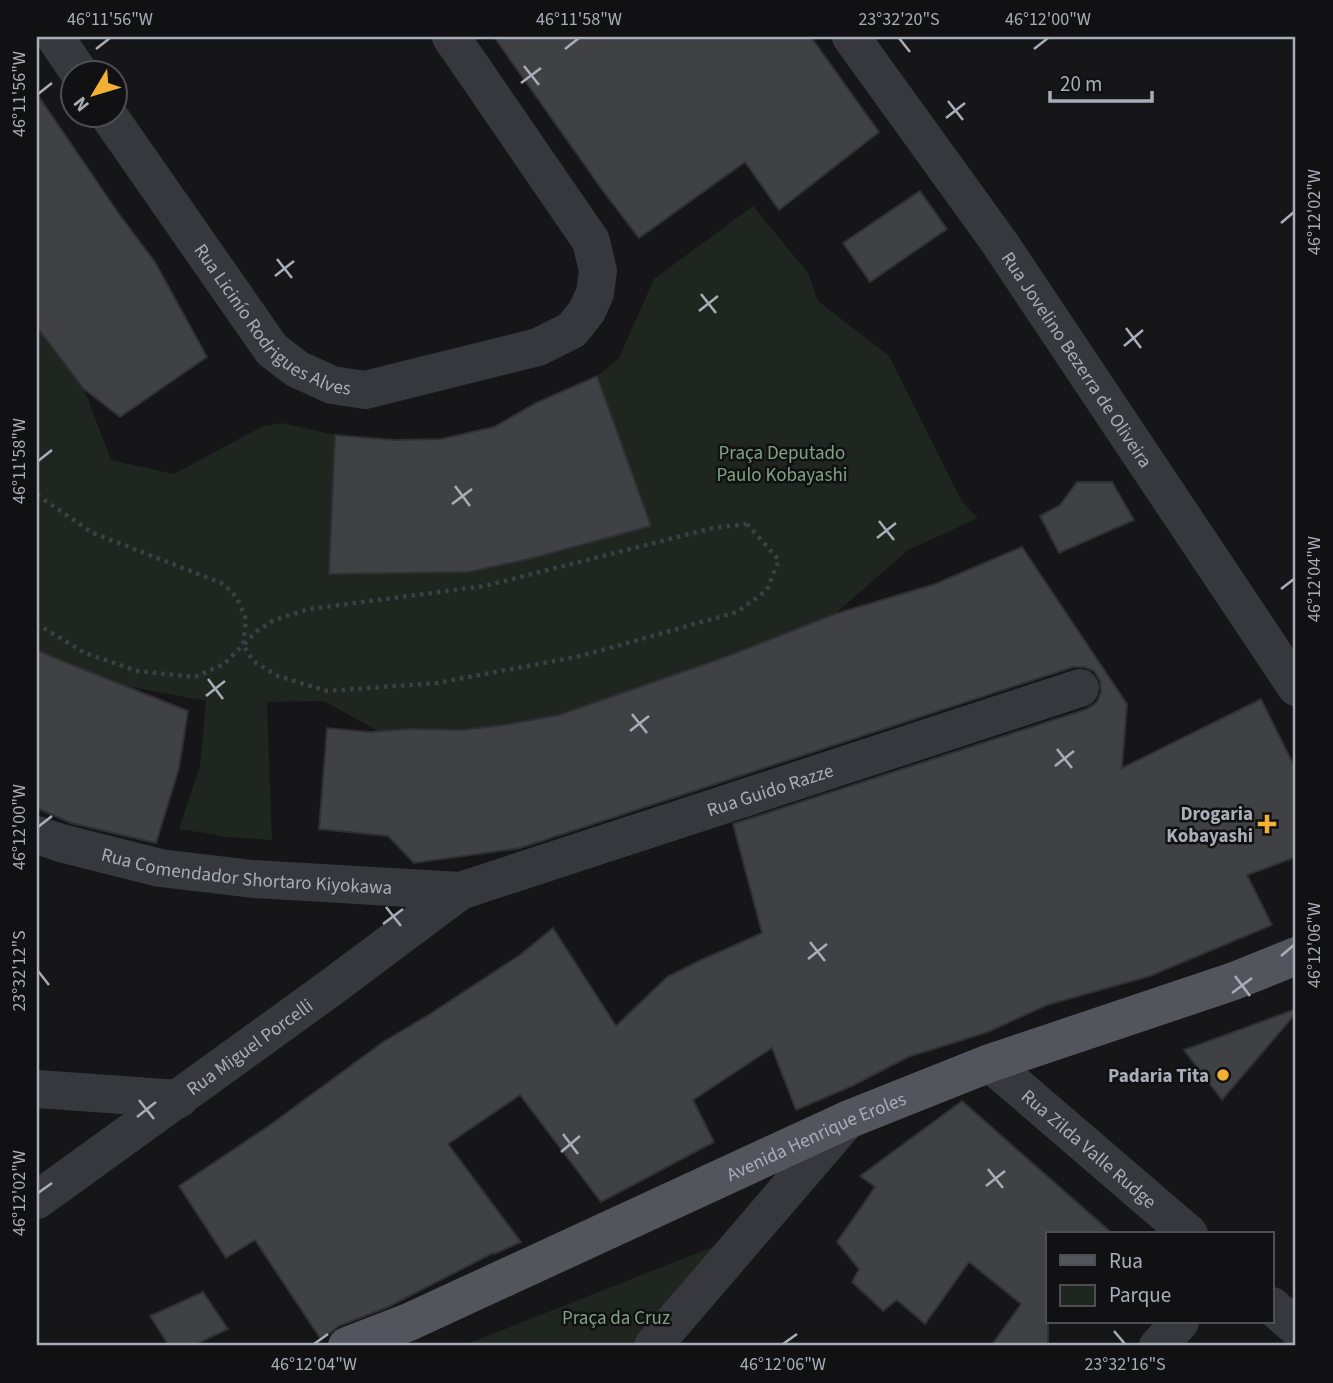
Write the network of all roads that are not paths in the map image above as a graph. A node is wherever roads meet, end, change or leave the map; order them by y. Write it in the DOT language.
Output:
graph roads {
  1 [pos="55,37"];
  2 [pos="451,37"];
  3 [pos="851,37"];
  4 [pos="71,60"];
  5 [pos="119,130"];
  6 [pos="1296,687"];
  7 [pos="1080,688"];
  8 [pos="37,835"];
  9 [pos="460,891"];
  10 [pos="1296,956"];
  11 [pos="990,1062"];
  12 [pos="37,1089"];
  13 [pos="179,1098"];
  14 [pos="847,1120"];
  15 [pos="37,1200"];
  16 [pos="1187,1232"];
  17 [pos="1274,1308"];
  18 [pos="1178,1324"];
  19 [pos="1296,1327"];
  20 [pos="347,1346"];
  21 [pos="653,1346"];
  22 [pos="1158,1346"];
  1 -- 4 [label="street"];
  2 -- 5 [label="street, Rua Licinío Rodrigues Alves"];
  3 -- 6 [label="street, Rua Jovelino Bezerra de Oliveira"];
  7 -- 9 [label="street, Rua Guido Razze"];
  8 -- 9 [label="street, Rua Comendador Shortaro Kiyokawa"];
  9 -- 13 [label="street, Rua Miguel Porcelli"];
  10 -- 11 [label="main road, Avenida Henrique Eroles"];
  11 -- 14 [label="main road, Avenida Henrique Eroles"];
  11 -- 16 [label="street, Rua Zilda Valle Rudge"];
  12 -- 13 [label="street"];
  13 -- 15 [label="street, Rua Miguel Porcelli"];
  14 -- 20 [label="main road, Avenida Henrique Eroles"];
  14 -- 21 [label="street"];
  17 -- 19 [label="street"];
  18 -- 22 [label="street"];
}
